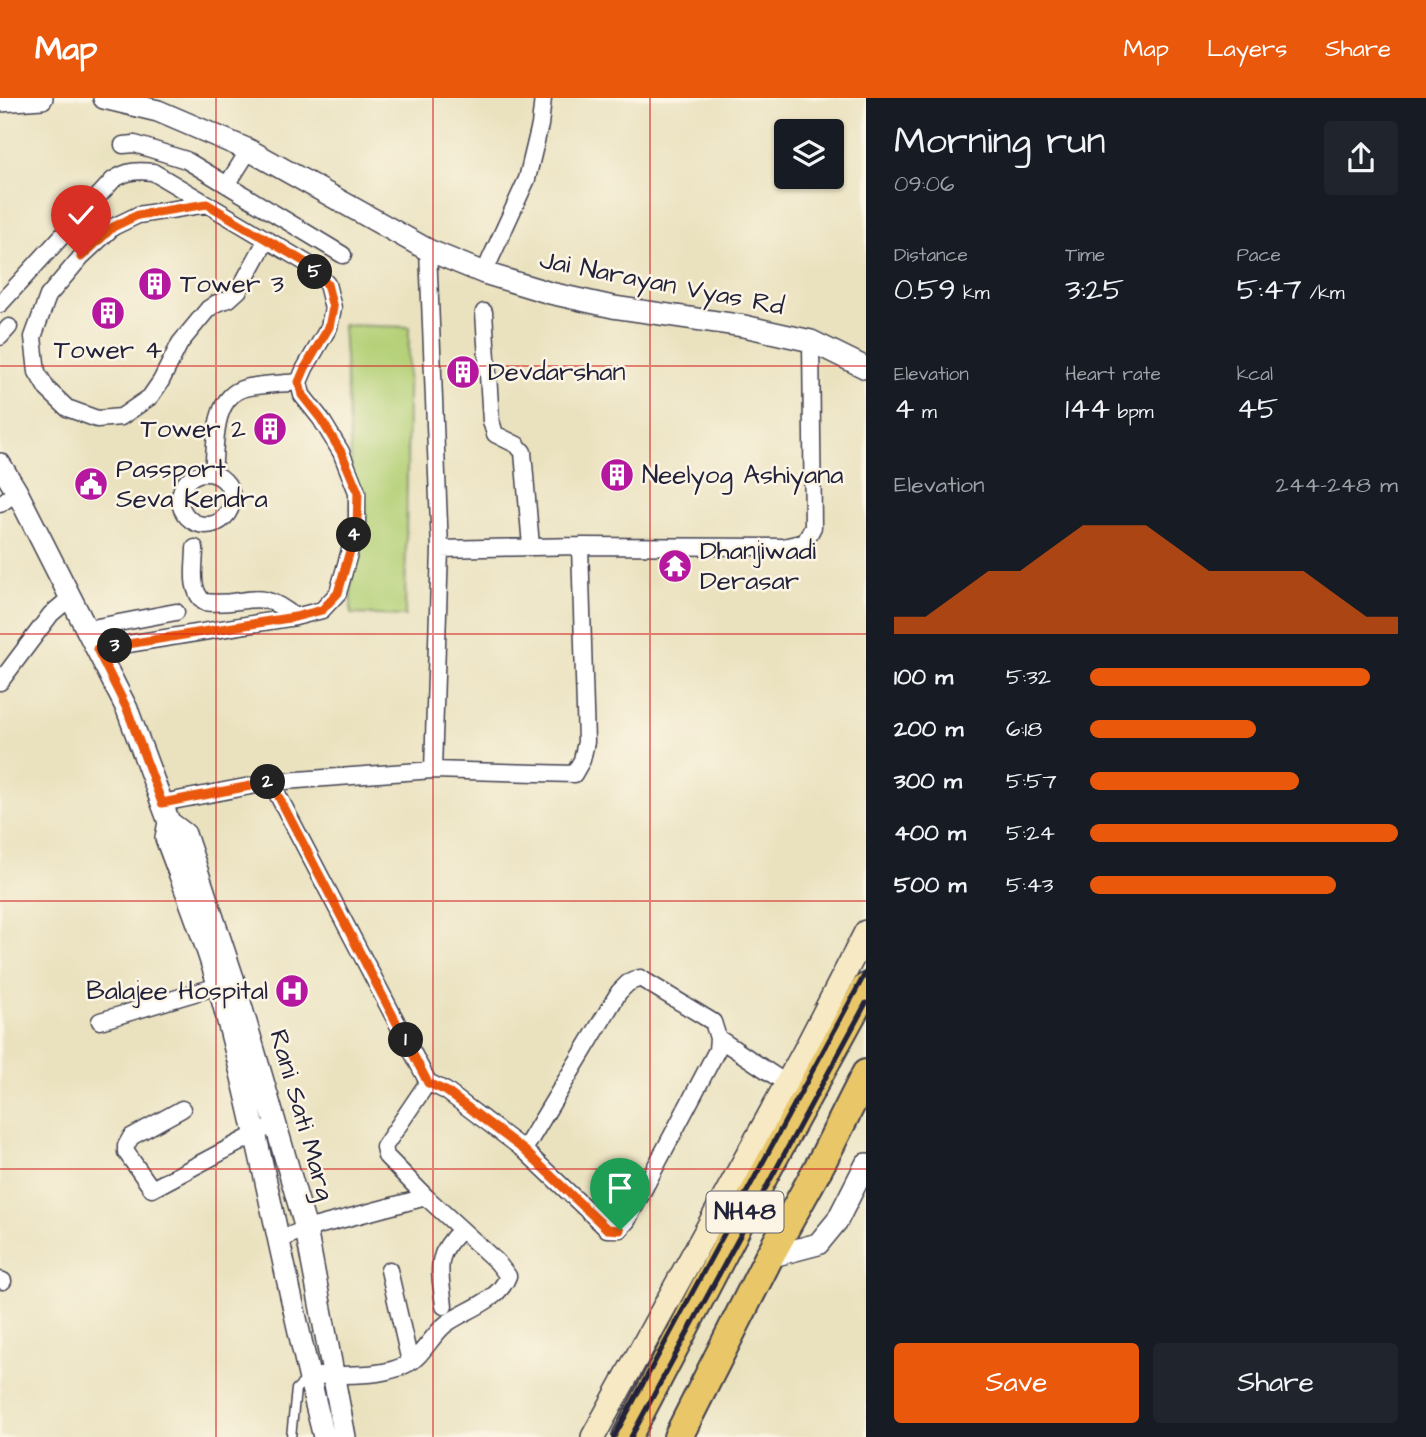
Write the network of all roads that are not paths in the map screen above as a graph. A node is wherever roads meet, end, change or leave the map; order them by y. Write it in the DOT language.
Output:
graph roads {
  1 [pos="42,98"];
  2 [pos="104,98"];
  3 [pos="543,98"];
  4 [pos="0,101"];
  5 [pos="123,145"];
  6 [pos="249,150"];
  7 [pos="227,185"];
  8 [pos="207,204"];
  9 [pos="267,239"];
  10 [pos="428,250"];
  11 [pos="343,255"];
  12 [pos="484,273"];
  13 [pos="0,303"];
  14 [pos="484,312"];
  15 [pos="811,341"];
  16 [pos="866,368"];
  17 [pos="299,382"];
  18 [pos="1,468"];
  19 [pos="213,474"];
  20 [pos="9,498"];
  21 [pos="530,546"];
  22 [pos="580,546"];
  23 [pos="195,548"];
  24 [pos="440,549"];
  25 [pos="70,598"];
  26 [pos="176,612"];
  27 [pos="295,617"];
  28 [pos="87,629"];
  29 [pos="97,649"];
  30 [pos="0,682"];
  31 [pos="433,770"];
  32 [pos="271,782"];
  33 [pos="165,812"];
  34 [pos="866,932"];
  35 [pos="225,982"];
  36 [pos="866,989"];
  37 [pos="100,1021"];
  38 [pos="832,1026"];
  39 [pos="718,1038"];
  40 [pos="866,1074"];
  41 [pos="428,1083"];
  42 [pos="787,1084"];
  43 [pos="182,1109"];
  44 [pos="275,1123"];
  45 [pos="255,1134"];
  46 [pos="524,1150"];
  47 [pos="866,1164"];
  48 [pos="426,1197"];
  49 [pos="306,1228"];
  50 [pos="461,1230"];
  51 [pos="280,1239"];
  52 [pos="769,1256"];
  53 [pos="389,1270"];
  54 [pos="444,1306"];
  55 [pos="410,1363"];
  56 [pos="331,1374"];
  57 [pos="309,1377"];
  58 [pos="290,1437"];
  59 [pos="324,1437"];
  60 [pos="345,1437"];
  61 [pos="593,1437"];
  62 [pos="627,1437"];
  63 [pos="678,1437"];
  1 -- 4 [label="street"];
  2 -- 6 [label="street, Jai Narayan Vyas Rd"];
  3 -- 12 [label="street"];
  5 -- 7 [label="street"];
  6 -- 7 [label="street"];
  6 -- 10 [label="street, Jai Narayan Vyas Rd"];
  7 -- 11 [label="street"];
  8 -- 9 [label="street"];
  8 -- 9 [label="street"];
  8 -- 13 [label="street"];
  9 -- 17 [label="street"];
  10 -- 12 [label="street, Jai Narayan Vyas Rd"];
  10 -- 24 [label="street"];
  12 -- 15 [label="street, Jai Narayan Vyas Rd"];
  14 -- 21 [label="street"];
  15 -- 16 [label="street, Jai Narayan Vyas Rd"];
  15 -- 22 [label="street"];
  17 -- 19 [label="street"];
  17 -- 27 [label="street"];
  18 -- 20 [label="street, Rani Sati Marg"];
  20 -- 25 [label="street, Rani Sati Marg"];
  21 -- 22 [label="street"];
  21 -- 24 [label="street"];
  22 -- 31 [label="street"];
  23 -- 27 [label="street"];
  24 -- 31 [label="street"];
  25 -- 28 [label="street, Rani Sati Marg"];
  25 -- 30 [label="street"];
  26 -- 28 [label="street"];
  27 -- 29 [label="street"];
  28 -- 29 [label="street, Rani Sati Marg"];
  29 -- 33 [label="street, Rani Sati Marg"];
  31 -- 32 [label="street"];
  32 -- 33 [label="street"];
  32 -- 41 [label="street"];
  33 -- 35 [label="street, Rani Sati Marg"];
  34 -- 38 [label="main road"];
  35 -- 37 [label="street"];
  35 -- 44 [label="street, Rani Sati Marg"];
  35 -- 45 [label="street, Rani Sati Marg"];
  36 -- 38 [label="highway, NH48"];
  38 -- 42 [label="main road"];
  38 -- 62 [label="highway, NH48"];
  39 -- 42 [label="street"];
  39 -- 46 [label="street"];
  39 -- 46 [label="street"];
  40 -- 52 [label="highway, NH48"];
  41 -- 46 [label="street"];
  41 -- 48 [label="street"];
  42 -- 61 [label="main road"];
  43 -- 45 [label="street"];
  44 -- 45 [label="street"];
  44 -- 49 [label="street, Rani Sati Marg"];
  45 -- 51 [label="street, Rani Sati Marg"];
  47 -- 52 [label="street"];
  48 -- 49 [label="street"];
  48 -- 50 [label="street"];
  49 -- 51 [label="street"];
  49 -- 56 [label="street, Rani Sati Marg"];
  50 -- 54 [label="street"];
  50 -- 55 [label="street"];
  51 -- 57 [label="street, Rani Sati Marg"];
  52 -- 63 [label="highway, NH48"];
  53 -- 55 [label="street"];
  55 -- 56 [label="street"];
  56 -- 57 [label="street"];
  56 -- 60 [label="street, Rani Sati Marg"];
  57 -- 58 [label="lane"];
  57 -- 59 [label="street, Rani Sati Marg"];
}
